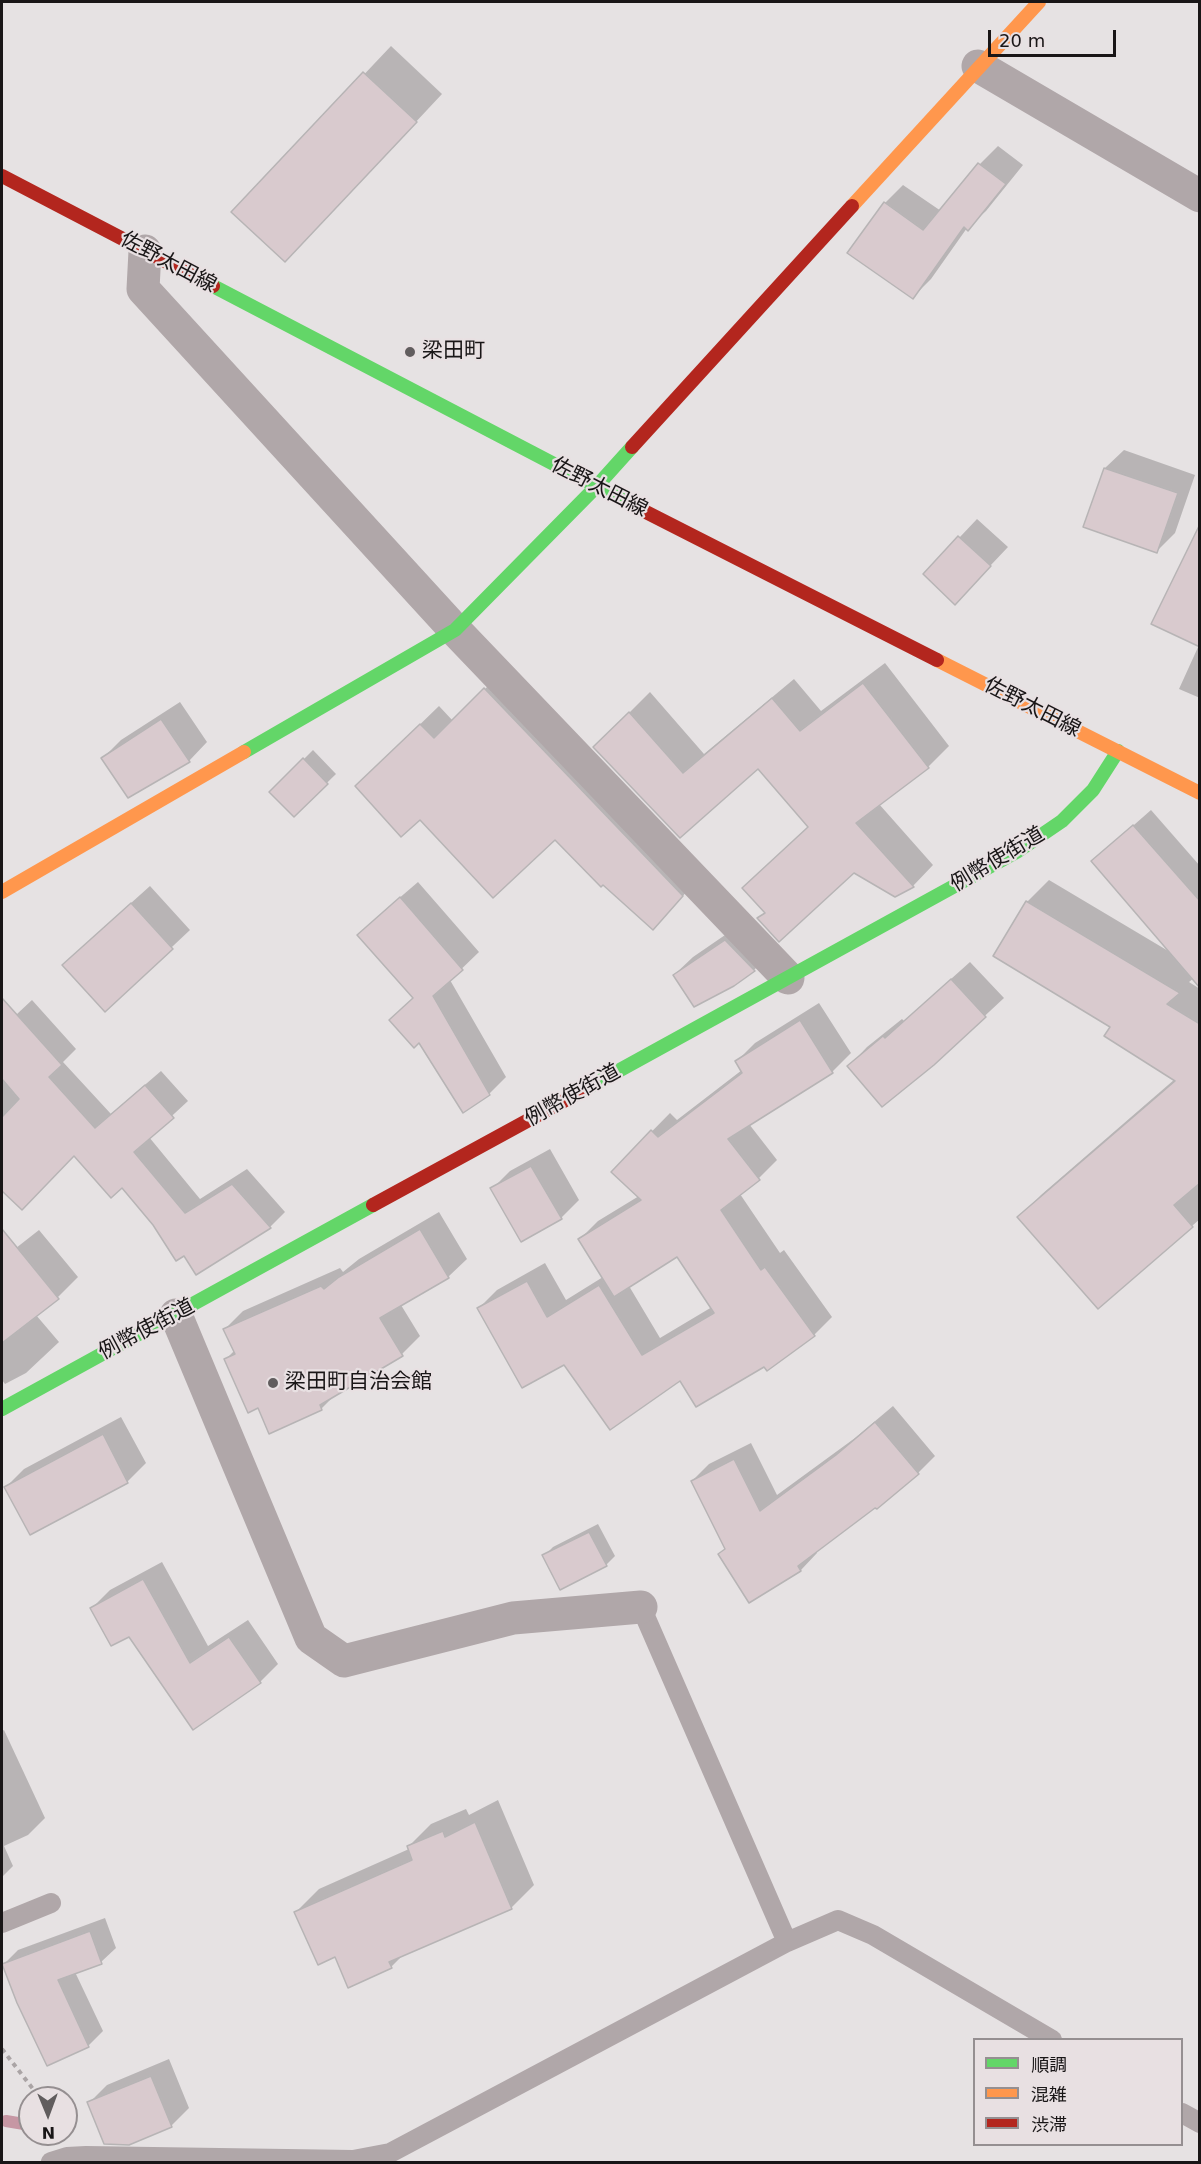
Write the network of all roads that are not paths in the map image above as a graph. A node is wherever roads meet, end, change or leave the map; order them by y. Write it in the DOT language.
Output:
graph roads {
  1 [pos="1039,2"];
  2 [pos="978,66"];
  3 [pos="2,176"];
  4 [pos="1200,196"];
  5 [pos="145,251"];
  6 [pos="596,487"];
  7 [pos="455,630"];
  8 [pos="1118,751"];
  9 [pos="1200,793"];
  10 [pos="2,892"];
  11 [pos="788,978"];
  12 [pos="176,1315"];
  13 [pos="2,1409"];
  14 [pos="641,1608"];
  15 [pos="51,1903"];
  16 [pos="2,1923"];
  17 [pos="787,1942"];
  18 [pos="1049,2038"];
  19 [pos="1183,2114"];
  20 [pos="1200,2123"];
  21 [pos="51,2163"];
  1 -- 2 [label="street"];
  2 -- 4 [label="street"];
  2 -- 6 [label="street"];
  3 -- 5 [label="street, 佐野太田線"];
  5 -- 6 [label="street, 佐野太田線"];
  5 -- 7 [label="street"];
  6 -- 7 [label="street"];
  6 -- 8 [label="street, 佐野太田線"];
  7 -- 10 [label="street"];
  7 -- 11 [label="street"];
  8 -- 9 [label="street, 佐野太田線"];
  8 -- 11 [label="street, 例幣使街道"];
  11 -- 12 [label="street, 例幣使街道"];
  12 -- 13 [label="street, 例幣使街道"];
  12 -- 14 [label="street"];
  14 -- 17 [label="lane"];
  15 -- 16 [label="lane"];
  17 -- 18 [label="lane"];
  17 -- 21 [label="lane"];
  19 -- 20 [label="lane"];
}
